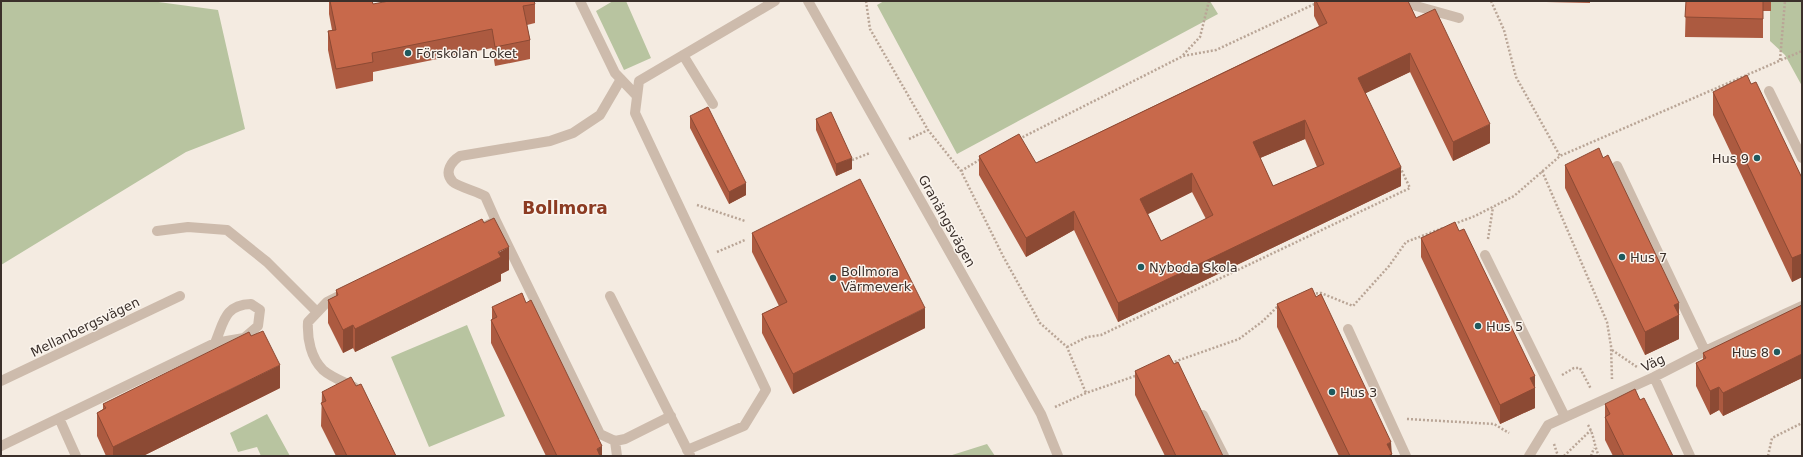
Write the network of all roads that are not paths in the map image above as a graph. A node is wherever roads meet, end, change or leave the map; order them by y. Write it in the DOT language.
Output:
graph roads {
  1 [pos="580,1"];
  2 [pos="776,1"];
  3 [pos="808,1"];
  4 [pos="1414,1"];
  5 [pos="1459,18"];
  6 [pos="683,55"];
  7 [pos="621,79"];
  8 [pos="1769,91"];
  9 [pos="637,96"];
  10 [pos="713,104"];
  11 [pos="1802,158"];
  12 [pos="1617,166"];
  13 [pos="496,221"];
  14 [pos="157,231"];
  15 [pos="475,231"];
  16 [pos="1485,255"];
  17 [pos="348,292"];
  18 [pos="180,296"];
  19 [pos="610,296"];
  20 [pos="1802,306"];
  21 [pos="317,312"];
  22 [pos="1348,329"];
  23 [pos="215,343"];
  24 [pos="1705,351"];
  25 [pos="1654,377"];
  26 [pos="1,381"];
  27 [pos="364,396"];
  28 [pos="1197,402"];
  29 [pos="672,416"];
  30 [pos="1564,417"];
  31 [pos="59,418"];
  32 [pos="615,441"];
  33 [pos="1,446"];
  34 [pos="689,453"];
  35 [pos="76,456"];
  36 [pos="618,456"];
  37 [pos="1058,456"];
  38 [pos="1224,456"];
  39 [pos="1406,456"];
  40 [pos="1529,456"];
  41 [pos="1690,456"];
  1 -- 7 [label="street"];
  2 -- 6 [label="street"];
  3 -- 37 [label="street, Granängsvägen"];
  4 -- 5 [label="street"];
  6 -- 9 [label="street"];
  6 -- 10 [label="street"];
  7 -- 9 [label="street"];
  7 -- 13 [label="street"];
  8 -- 11 [label="street"];
  9 -- 34 [label="street"];
  12 -- 24 [label="street"];
  13 -- 15 [label="street"];
  13 -- 32 [label="street"];
  14 -- 21 [label="street"];
  16 -- 30 [label="street"];
  17 -- 21 [label="street"];
  18 -- 26 [label="street, Mellanbergsvägen"];
  19 -- 29 [label="street"];
  20 -- 24 [label="street, Väg"];
  21 -- 27 [label="street"];
  22 -- 39 [label="street"];
  23 -- 23 [label="street"];
  23 -- 31 [label="street"];
  24 -- 25 [label="street, Väg"];
  25 -- 30 [label="street, Väg"];
  25 -- 41 [label="street"];
  28 -- 38 [label="street"];
  29 -- 32 [label="street"];
  29 -- 34 [label="street"];
  30 -- 40 [label="street, Väg"];
  31 -- 33 [label="street"];
  31 -- 35 [label="street"];
  32 -- 36 [label="street"];
}
